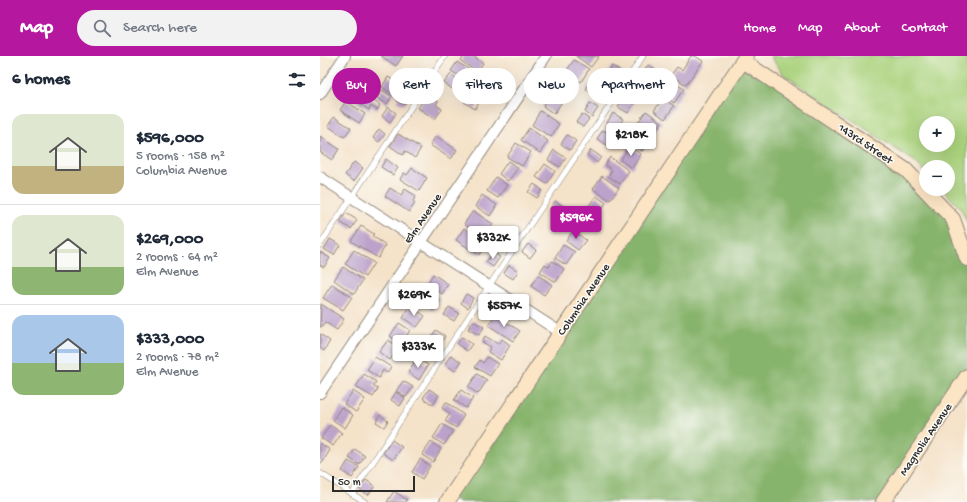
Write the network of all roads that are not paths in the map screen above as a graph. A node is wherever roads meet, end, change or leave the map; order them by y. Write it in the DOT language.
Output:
graph roads {
  1 [pos="346,56"];
  2 [pos="445,56"];
  3 [pos="546,56"];
  4 [pos="643,56"];
  5 [pos="741,58"];
  6 [pos="320,94"];
  7 [pos="320,177"];
  8 [pos="352,198"];
  9 [pos="421,242"];
  10 [pos="320,245"];
  11 [pos="967,259"];
  12 [pos="489,286"];
  13 [pos="560,332"];
  14 [pos="967,376"];
  15 [pos="320,393"];
  16 [pos="320,473"];
  17 [pos="352,494"];
  18 [pos="365,502"];
  19 [pos="447,502"];
  20 [pos="883,502"];
  1 -- 6 [label="street"];
  2 -- 8 [label="lane"];
  3 -- 9 [label="street, Elm Avenue"];
  4 -- 12 [label="lane"];
  5 -- 11 [label="street, 143rd Street"];
  5 -- 13 [label="street, Columbia Avenue"];
  7 -- 8 [label="street"];
  8 -- 9 [label="street"];
  8 -- 10 [label="lane"];
  9 -- 12 [label="street"];
  9 -- 15 [label="street, Elm Avenue"];
  12 -- 13 [label="street"];
  12 -- 17 [label="lane"];
  13 -- 19 [label="street, Columbia Avenue"];
  14 -- 20 [label="street, Magnolia Avenue"];
  16 -- 17 [label="lane"];
  17 -- 18 [label="lane"];
}
